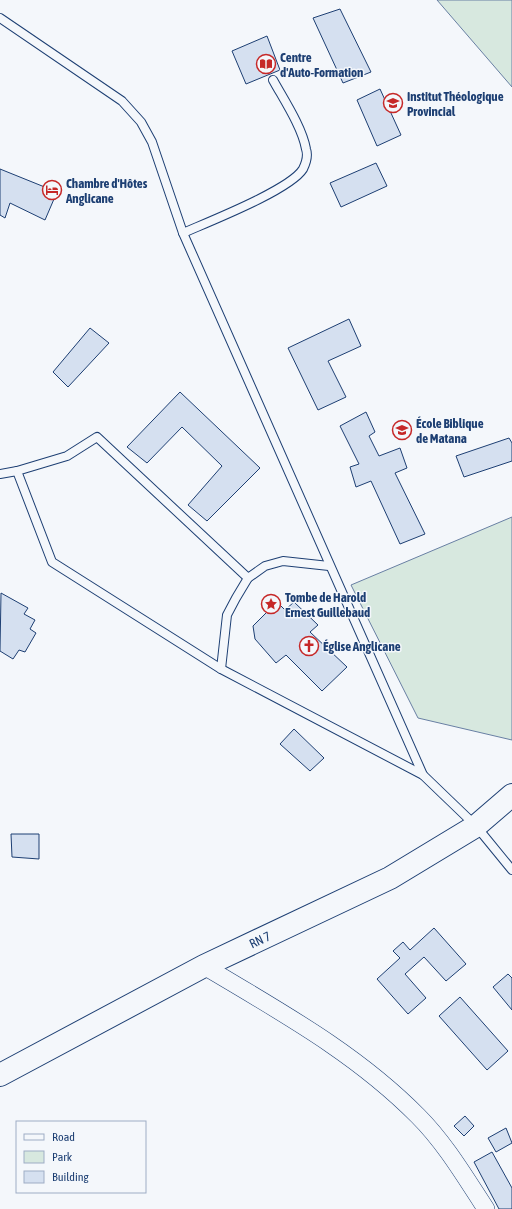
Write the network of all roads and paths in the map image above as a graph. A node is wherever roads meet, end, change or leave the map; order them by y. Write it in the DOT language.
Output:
graph roads {
  1 [pos="0,18"];
  2 [pos="273,80"];
  3 [pos="183,233"];
  4 [pos="17,472"];
  5 [pos="0,474"];
  6 [pos="329,566"];
  7 [pos="248,578"];
  8 [pos="221,668"];
  9 [pos="423,775"];
  10 [pos="512,795"];
  11 [pos="476,826"];
  12 [pos="512,870"];
  13 [pos="204,966"];
  14 [pos="0,1075"];
  15 [pos="486,1209"];
  1 -- 3 [label="lane"];
  2 -- 3 [label="lane"];
  3 -- 6 [label="lane"];
  4 -- 5 [label="lane"];
  4 -- 7 [label="lane"];
  4 -- 8 [label="lane"];
  6 -- 7 [label="lane"];
  6 -- 9 [label="lane"];
  7 -- 8 [label="lane"];
  8 -- 9 [label="lane"];
  9 -- 11 [label="lane"];
  10 -- 11 [label="main road, RN 7 / RN 7"];
  11 -- 12 [label="lane"];
  11 -- 13 [label="main road, RN 7 / RN 7"];
  13 -- 14 [label="main road, RN 7 / RN 7"];
  13 -- 15 [label="street"];
}
